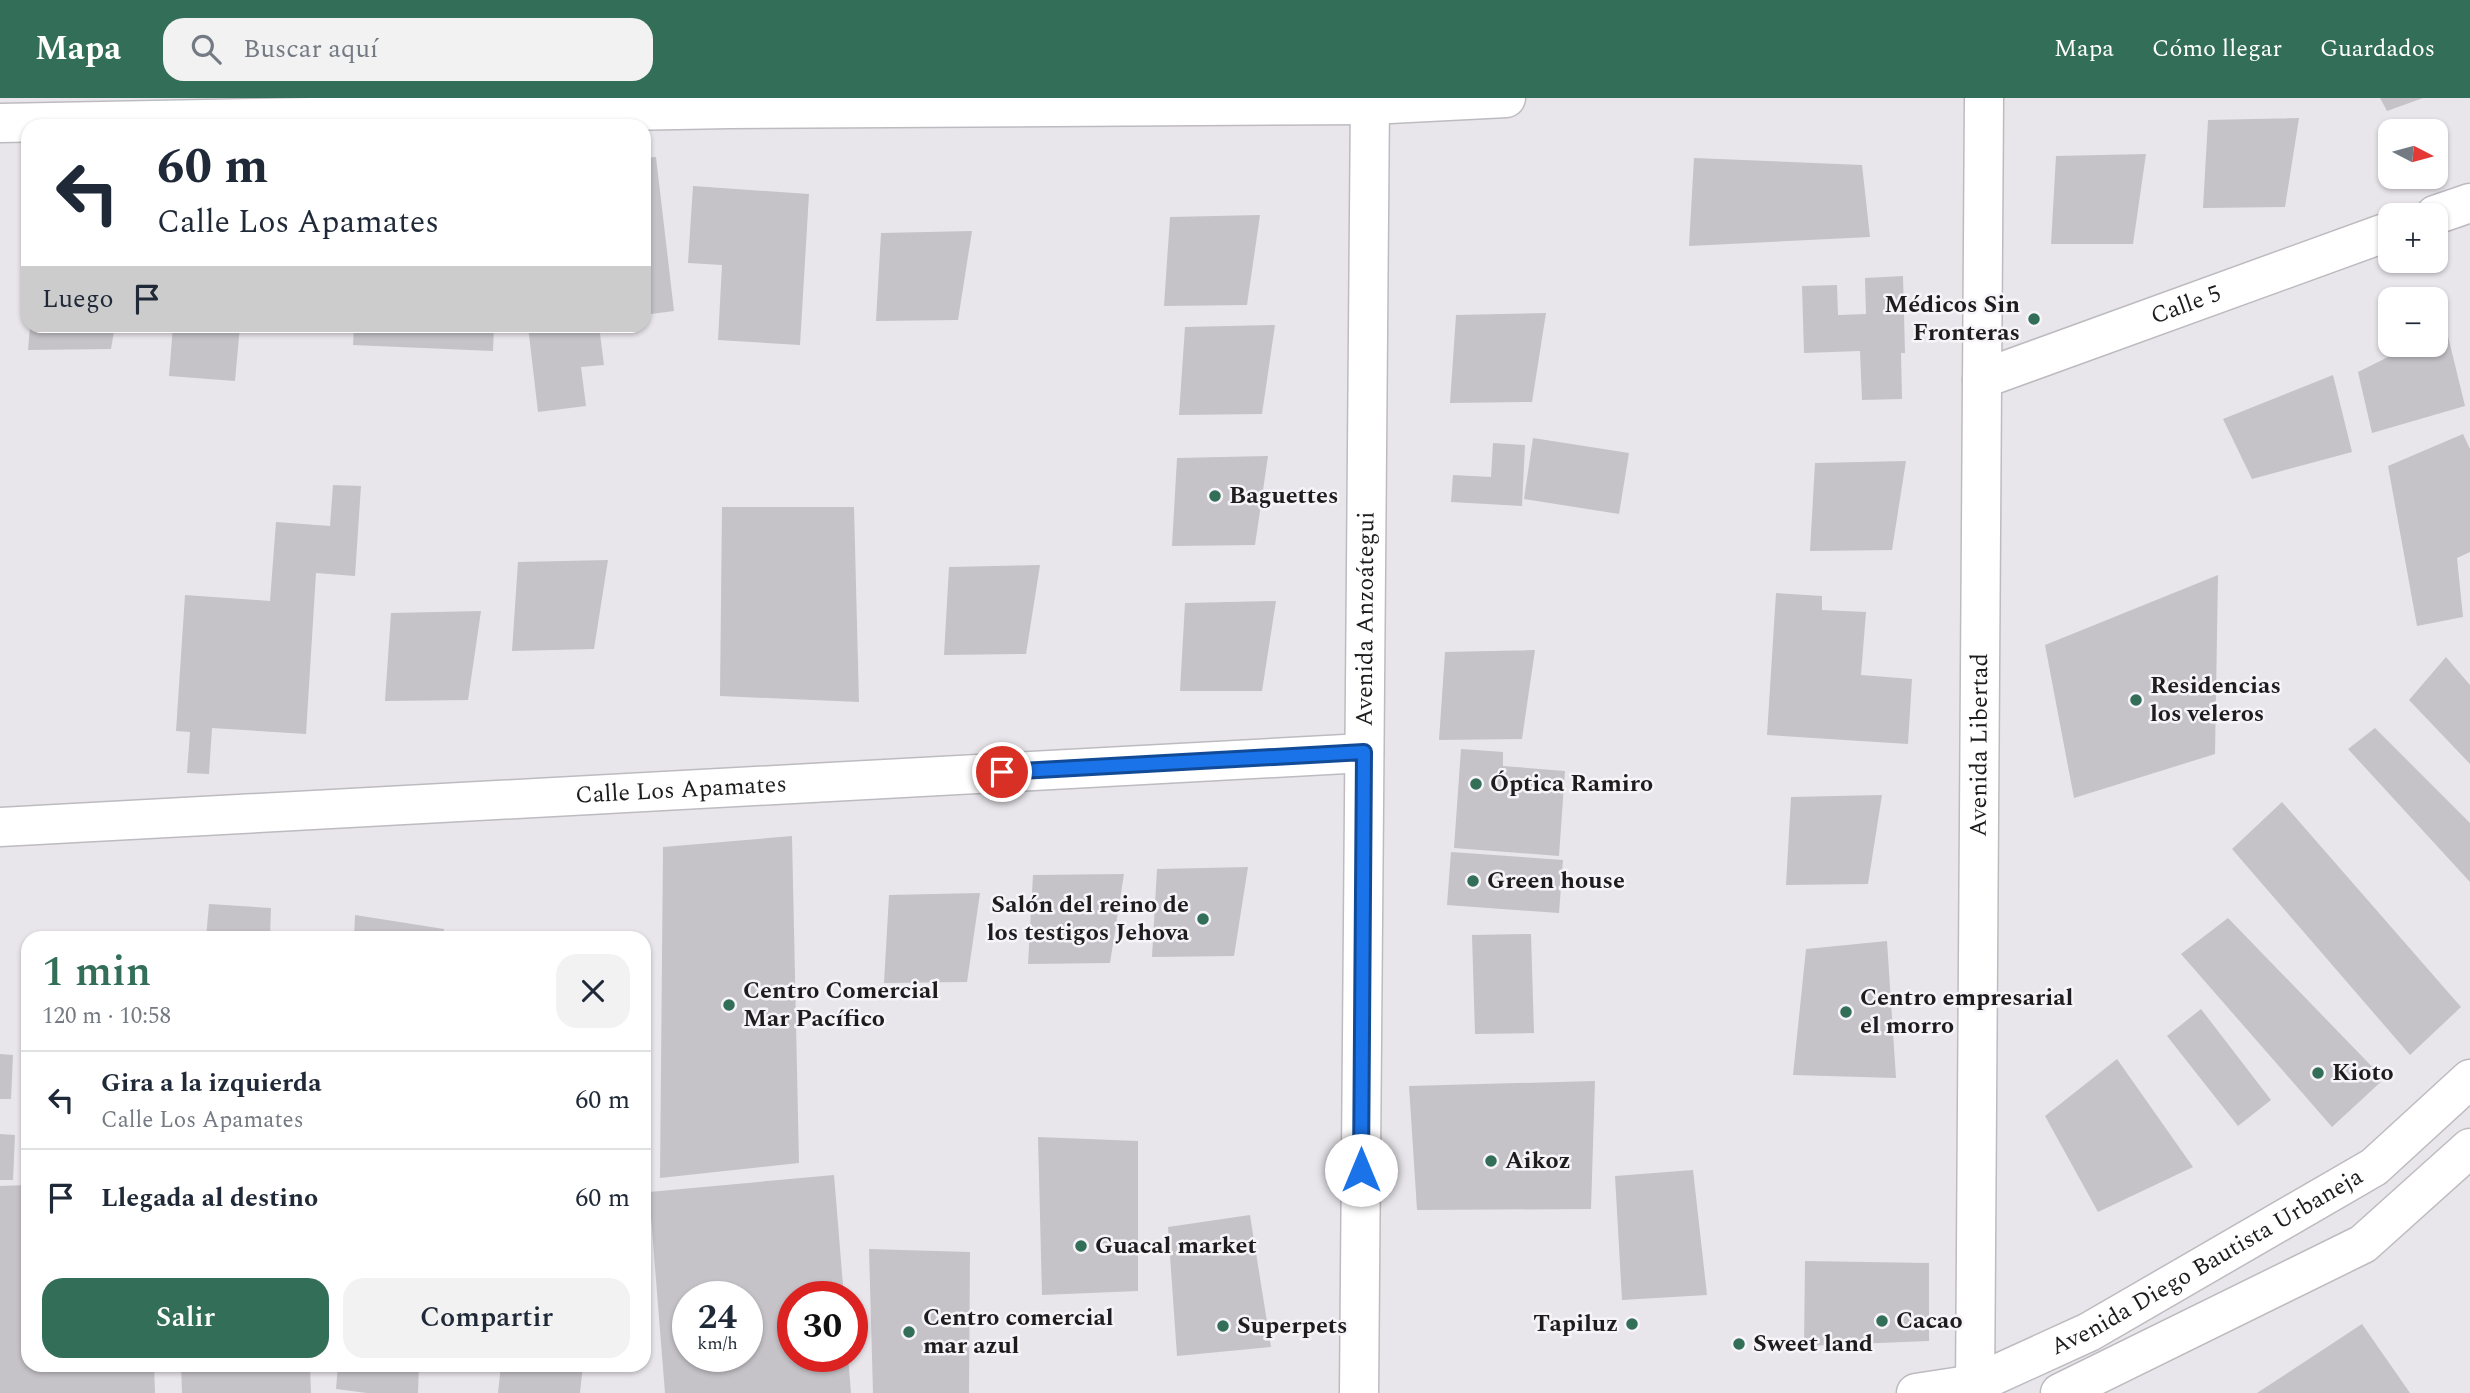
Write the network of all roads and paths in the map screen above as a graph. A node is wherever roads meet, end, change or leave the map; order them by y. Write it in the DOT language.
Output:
graph roads {
  1 [pos="1506,98"];
  2 [pos="1983,98"];
  3 [pos="1370,102"];
  4 [pos="729,103"];
  5 [pos="146,119"];
  6 [pos="21,122"];
  7 [pos="0,123"];
  8 [pos="2470,203"];
  9 [pos="2448,211"];
  10 [pos="2378,236"];
  11 [pos="1982,379"];
  12 [pos="1364,752"];
  13 [pos="0,827"];
  14 [pos="2470,1079"];
  15 [pos="2470,1148"];
  16 [pos="1975,1389"];
  17 [pos="1359,1393"];
  18 [pos="1916,1393"];
  19 [pos="2060,1393"];
  1 -- 3 [label="street"];
  2 -- 11 [label="street, Avenida Libertad"];
  3 -- 4 [label="street"];
  3 -- 12 [label="street, Avenida Anzoátegui"];
  4 -- 5 [label="street"];
  6 -- 7 [label="street"];
  8 -- 9 [label="street"];
  10 -- 11 [label="street, Calle 5"];
  11 -- 16 [label="street, Avenida Libertad"];
  12 -- 13 [label="street, Calle Los Apamates"];
  12 -- 17 [label="street, Avenida Anzoátegui"];
  14 -- 16 [label="street, Avenida Diego Bautista Urbaneja"];
  15 -- 19 [label="street, Avenida Diego Bautista Urbaneja"];
  16 -- 18 [label="street, Avenida Diego Bautista Urbaneja"];
}
